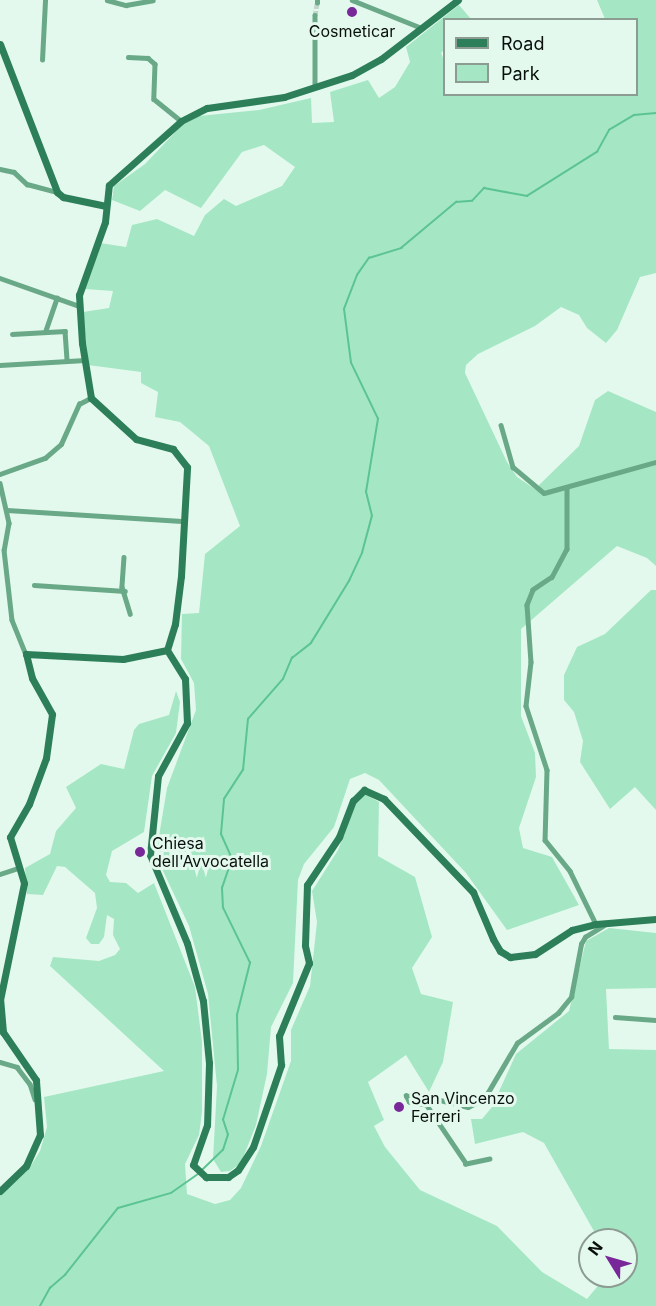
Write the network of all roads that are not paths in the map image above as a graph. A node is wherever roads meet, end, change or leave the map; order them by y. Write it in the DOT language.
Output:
graph roads {
  1 [pos="45,0"];
  2 [pos="107,0"];
  3 [pos="153,0"];
  4 [pos="352,0"];
  5 [pos="458,0"];
  6 [pos="315,15"];
  7 [pos="420,27"];
  8 [pos="0,44"];
  9 [pos="128,57"];
  10 [pos="42,60"];
  11 [pos="315,90"];
  12 [pos="181,121"];
  13 [pos="0,169"];
  14 [pos="57,192"];
  15 [pos="106,206"];
  16 [pos="0,278"];
  17 [pos="57,298"];
  18 [pos="79,306"];
  19 [pos="45,332"];
  20 [pos="12,334"];
  21 [pos="85,360"];
  22 [pos="67,361"];
  23 [pos="0,365"];
  24 [pos="91,398"];
  25 [pos="501,425"];
  26 [pos="656,462"];
  27 [pos="0,474"];
  28 [pos="0,483"];
  29 [pos="567,489"];
  30 [pos="7,510"];
  31 [pos="182,521"];
  32 [pos="2,556"];
  33 [pos="124,557"];
  34 [pos="34,585"];
  35 [pos="124,591"];
  36 [pos="130,614"];
  37 [pos="167,650"];
  38 [pos="26,654"];
  39 [pos="18,868"];
  40 [pos="0,874"];
  41 [pos="656,919"];
  42 [pos="607,923"];
  43 [pos="596,924"];
  44 [pos="615,1017"];
  45 [pos="1,1019"];
  46 [pos="656,1020"];
  47 [pos="0,1062"];
  48 [pos="39,1113"];
  49 [pos="490,1159"];
  50 [pos="0,1191"];
  1 -- 10 [label="street"];
  2 -- 3 [label="street"];
  4 -- 7 [label="street"];
  5 -- 7 [label="street"];
  6 -- 11 [label="street"];
  7 -- 11 [label="street"];
  8 -- 14 [label="street"];
  9 -- 12 [label="street"];
  11 -- 12 [label="street"];
  12 -- 15 [label="street"];
  13 -- 14 [label="street"];
  14 -- 15 [label="street"];
  15 -- 18 [label="street"];
  16 -- 17 [label="street"];
  17 -- 18 [label="street"];
  17 -- 19 [label="street"];
  18 -- 21 [label="street"];
  19 -- 20 [label="street"];
  19 -- 22 [label="street"];
  21 -- 22 [label="street"];
  21 -- 24 [label="street"];
  22 -- 23 [label="street"];
  24 -- 27 [label="street"];
  24 -- 31 [label="street"];
  25 -- 29 [label="street"];
  26 -- 29 [label="street"];
  28 -- 30 [label="street"];
  29 -- 43 [label="street"];
  30 -- 31 [label="street"];
  30 -- 32 [label="street"];
  31 -- 37 [label="street"];
  32 -- 38 [label="street"];
  33 -- 35 [label="street"];
  34 -- 35 [label="street"];
  35 -- 36 [label="street"];
  37 -- 38 [label="street"];
  37 -- 43 [label="street"];
  38 -- 39 [label="street"];
  39 -- 40 [label="street"];
  39 -- 45 [label="street"];
  41 -- 42 [label="street"];
  42 -- 43 [label="street"];
  42 -- 49 [label="street"];
  44 -- 46 [label="street"];
  45 -- 48 [label="street"];
  47 -- 48 [label="street"];
  48 -- 50 [label="street"];
}
